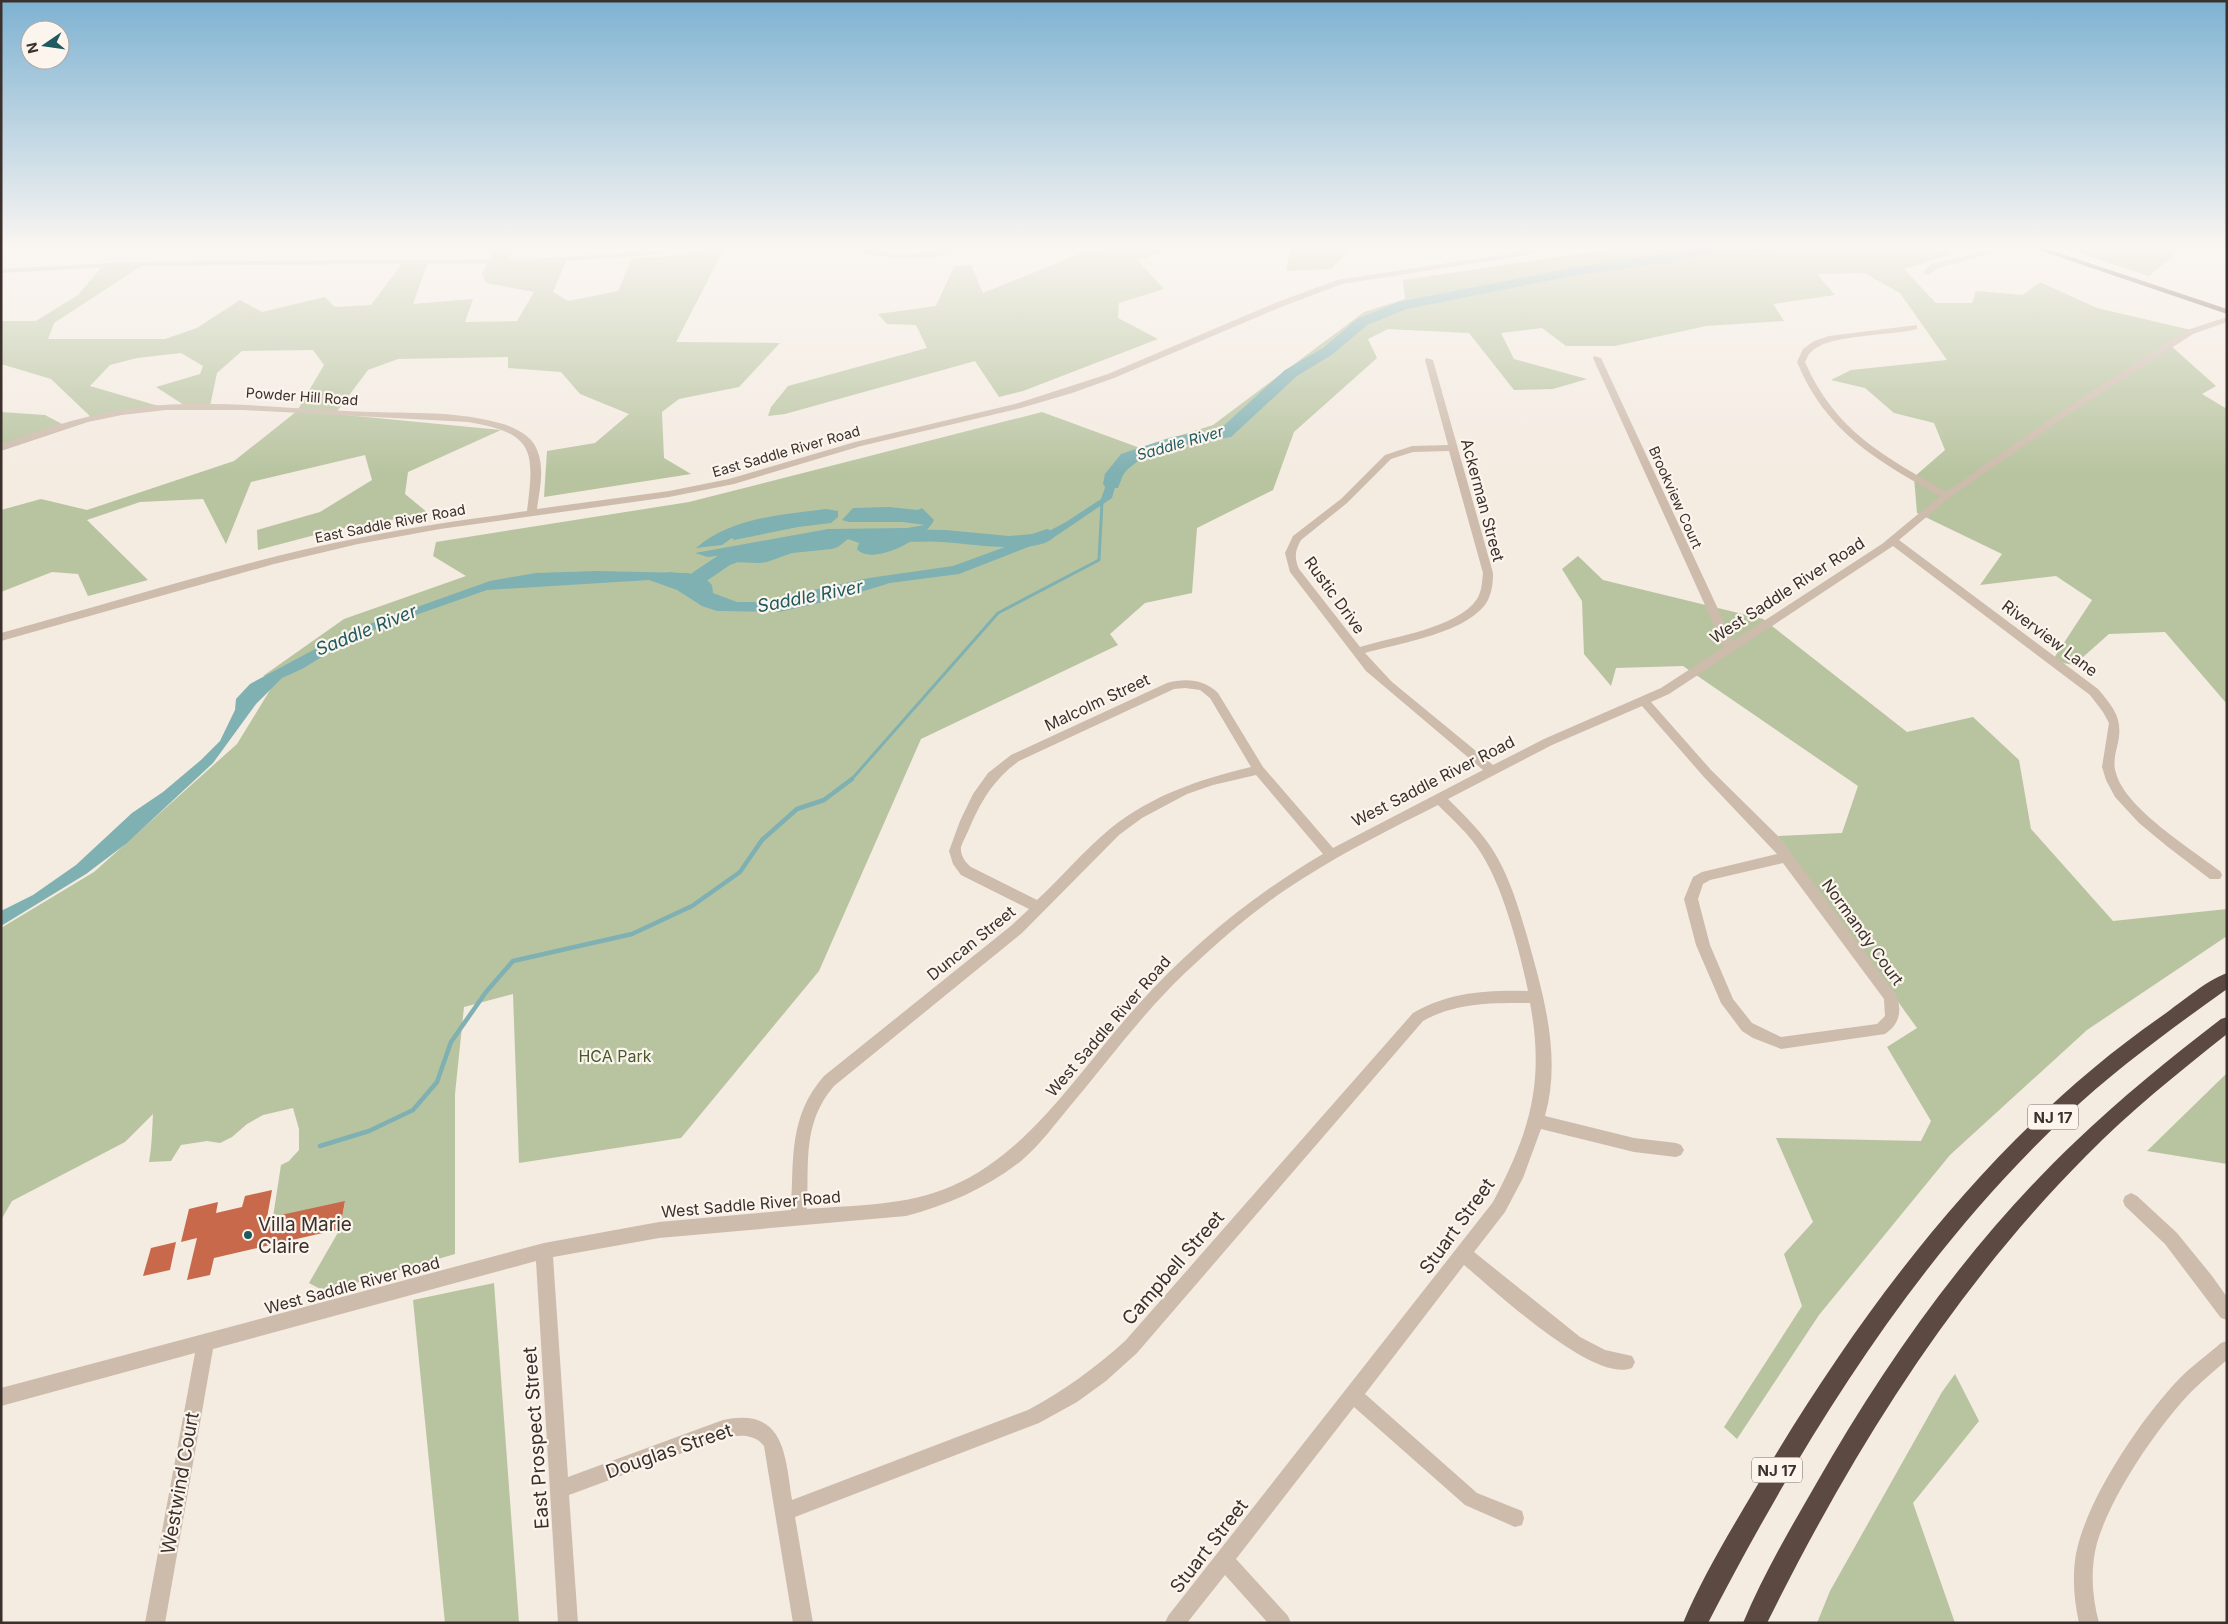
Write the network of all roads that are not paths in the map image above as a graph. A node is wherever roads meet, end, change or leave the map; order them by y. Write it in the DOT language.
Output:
graph roads {
  1 [pos="1236,323"];
  2 [pos="2215,323"];
  3 [pos="1914,327"];
  4 [pos="1597,358"];
  5 [pos="1429,360"];
  6 [pos="1,448"];
  7 [pos="1454,448"];
  8 [pos="1946,496"];
  9 [pos="532,513"];
  10 [pos="1893,541"];
  11 [pos="1,637"];
  12 [pos="1730,648"];
  13 [pos="1356,652"];
  14 [pos="1644,700"];
  15 [pos="1259,770"];
  16 [pos="1492,771"];
  17 [pos="1439,798"];
  18 [pos="1331,854"];
  19 [pos="1786,857"];
  20 [pos="2215,875"];
  21 [pos="1040,908"];
  22 [pos="2227,980"];
  23 [pos="1538,997"];
  24 [pos="2227,1024"];
  25 [pos="1538,1121"];
  26 [pos="1676,1150"];
  27 [pos="2131,1201"];
  28 [pos="799,1218"];
  29 [pos="544,1251"];
  30 [pos="1463,1254"];
  31 [pos="2227,1312"];
  32 [pos="205,1343"];
  33 [pos="2227,1349"];
  34 [pos="1626,1362"];
  35 [pos="1353,1395"];
  36 [pos="1,1396"];
  37 [pos="561,1489"];
  38 [pos="784,1512"];
  39 [pos="1516,1518"];
  40 [pos="1224,1560"];
  41 [pos="155,1623"];
  42 [pos="568,1623"];
  43 [pos="803,1623"];
  44 [pos="1175,1623"];
  45 [pos="1281,1623"];
  46 [pos="1694,1623"];
  47 [pos="1755,1623"];
  48 [pos="2089,1623"];
  1 -- 9 [label="street, East Saddle River Road"];
  2 -- 8 [label="street, West Saddle River Road"];
  3 -- 8 [label="street"];
  4 -- 12 [label="street, Brookview Court"];
  5 -- 7 [label="street, Ackerman Street"];
  6 -- 9 [label="street, Powder Hill Road"];
  7 -- 13 [label="street, Ackerman Street"];
  7 -- 13 [label="street, Rustic Drive"];
  8 -- 10 [label="street, West Saddle River Road"];
  9 -- 11 [label="street, East Saddle River Road"];
  10 -- 12 [label="street, West Saddle River Road"];
  10 -- 20 [label="street, Riverview Lane"];
  12 -- 14 [label="street, West Saddle River Road"];
  13 -- 16 [label="street, Rustic Drive"];
  14 -- 16 [label="street, West Saddle River Road"];
  14 -- 19 [label="street, Normandy Court"];
  15 -- 18 [label="street, Malcolm Street"];
  15 -- 21 [label="street, Duncan Street"];
  15 -- 21 [label="street, Malcolm Street"];
  16 -- 17 [label="street, West Saddle River Road"];
  17 -- 18 [label="street, West Saddle River Road"];
  17 -- 23 [label="street, Stuart Street"];
  18 -- 28 [label="street, West Saddle River Road"];
  19 -- 19 [label="street, Normandy Court"];
  21 -- 28 [label="street, Duncan Street"];
  22 -- 46 [label="highway, NJ 17"];
  23 -- 25 [label="street, Stuart Street"];
  23 -- 38 [label="street, Campbell Street"];
  24 -- 47 [label="highway, NJ 17"];
  25 -- 26 [label="street"];
  25 -- 30 [label="street, Stuart Street"];
  27 -- 31 [label="street"];
  28 -- 29 [label="street, West Saddle River Road"];
  29 -- 32 [label="street, West Saddle River Road"];
  29 -- 37 [label="street, East Prospect Street"];
  30 -- 34 [label="street"];
  30 -- 35 [label="street, Stuart Street"];
  32 -- 36 [label="street, West Saddle River Road"];
  32 -- 41 [label="street, Westwind Court"];
  33 -- 48 [label="street"];
  35 -- 39 [label="street"];
  35 -- 40 [label="street, Stuart Street"];
  37 -- 38 [label="street, Douglas Street"];
  37 -- 42 [label="street, East Prospect Street"];
  38 -- 43 [label="street, Douglas Street"];
  40 -- 44 [label="street, Stuart Street"];
  40 -- 45 [label="street"];
}
